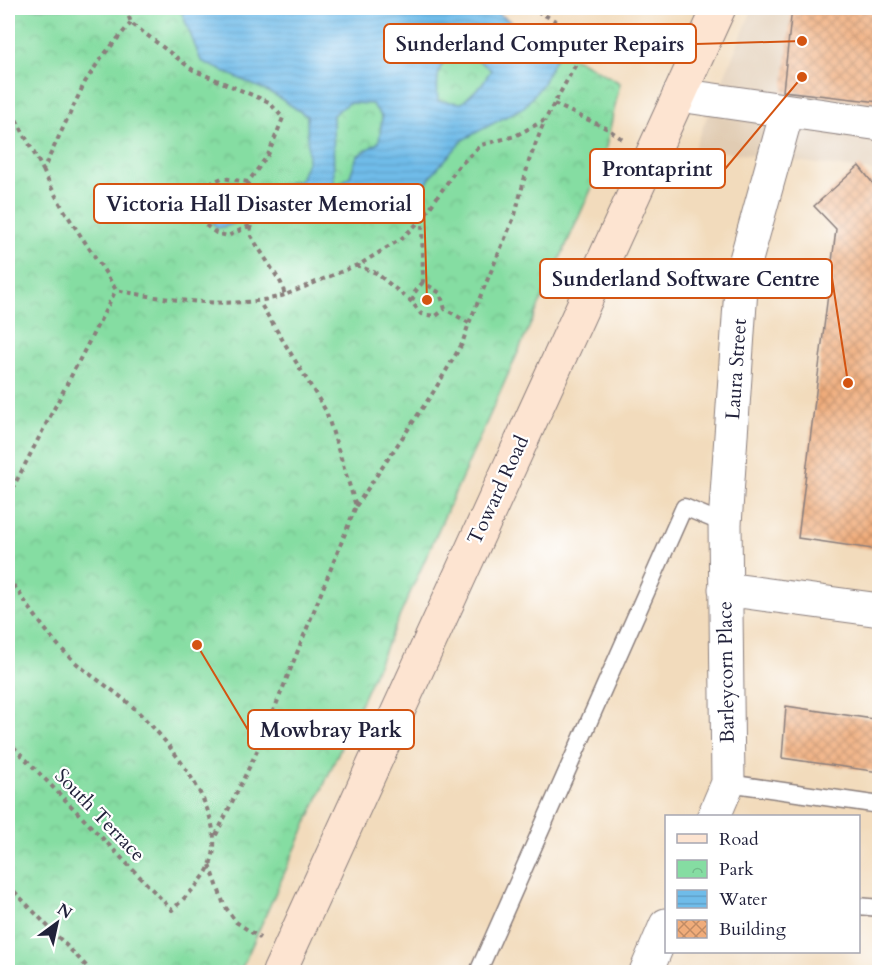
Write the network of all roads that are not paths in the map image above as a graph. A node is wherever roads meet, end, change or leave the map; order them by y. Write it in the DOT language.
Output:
graph roads {
  1 [pos="719,8"];
  2 [pos="679,95"];
  3 [pos="787,112"];
  4 [pos="879,124"];
  5 [pos="725,524"];
  6 [pos="725,589"];
  7 [pos="879,610"];
  8 [pos="728,783"];
  9 [pos="879,806"];
  10 [pos="714,815"];
  11 [pos="860,906"];
  12 [pos="879,908"];
  13 [pos="665,927"];
  14 [pos="282,964"];
  15 [pos="478,972"];
  16 [pos="646,972"];
  1 -- 2 [label="main road, Toward Road"];
  2 -- 3 [label="street"];
  2 -- 14 [label="main road, Toward Road"];
  3 -- 4 [label="street"];
  3 -- 5 [label="street, Laura Street"];
  5 -- 6 [label="street, Barleycorn Place"];
  5 -- 15 [label="lane"];
  6 -- 7 [label="street"];
  6 -- 8 [label="street, Barleycorn Place"];
  8 -- 9 [label="lane"];
  8 -- 10 [label="street, Barleycorn Place"];
  11 -- 12 [label="lane"];
  13 -- 16 [label="street"];
}
